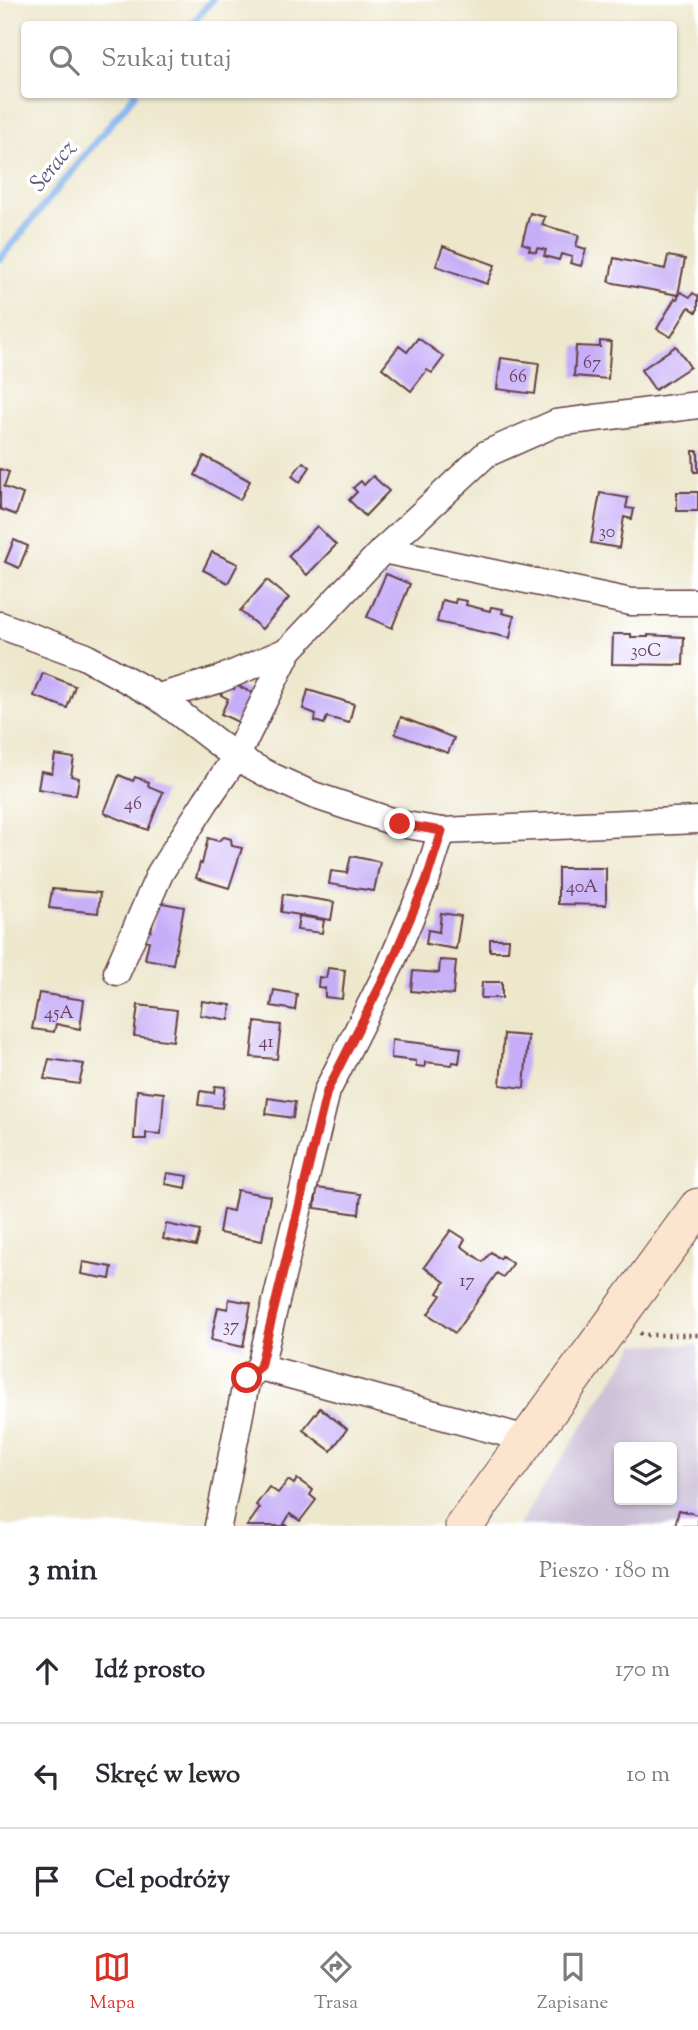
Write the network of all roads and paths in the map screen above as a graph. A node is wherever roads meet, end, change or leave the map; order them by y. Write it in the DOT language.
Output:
graph roads {
  1 [pos="698,405"];
  2 [pos="383,550"];
  3 [pos="698,602"];
  4 [pos="0,625"];
  5 [pos="289,650"];
  6 [pos="158,697"];
  7 [pos="236,757"];
  8 [pos="698,820"];
  9 [pos="442,831"];
  10 [pos="117,972"];
  11 [pos="698,1207"];
  12 [pos="617,1318"];
  13 [pos="698,1335"];
  14 [pos="260,1367"];
  15 [pos="527,1439"];
  16 [pos="218,1526"];
  17 [pos="464,1526"];
  1 -- 2 [label="street"];
  2 -- 3 [label="street"];
  2 -- 5 [label="street"];
  4 -- 6 [label="street"];
  5 -- 6 [label="street"];
  5 -- 7 [label="street"];
  6 -- 7 [label="street"];
  7 -- 9 [label="street"];
  7 -- 10 [label="street"];
  8 -- 9 [label="street"];
  9 -- 14 [label="street"];
  11 -- 12 [label="main road"];
  12 -- 13 [label="path"];
  12 -- 15 [label="main road"];
  14 -- 15 [label="street"];
  14 -- 16 [label="street"];
  15 -- 17 [label="main road"];
}
